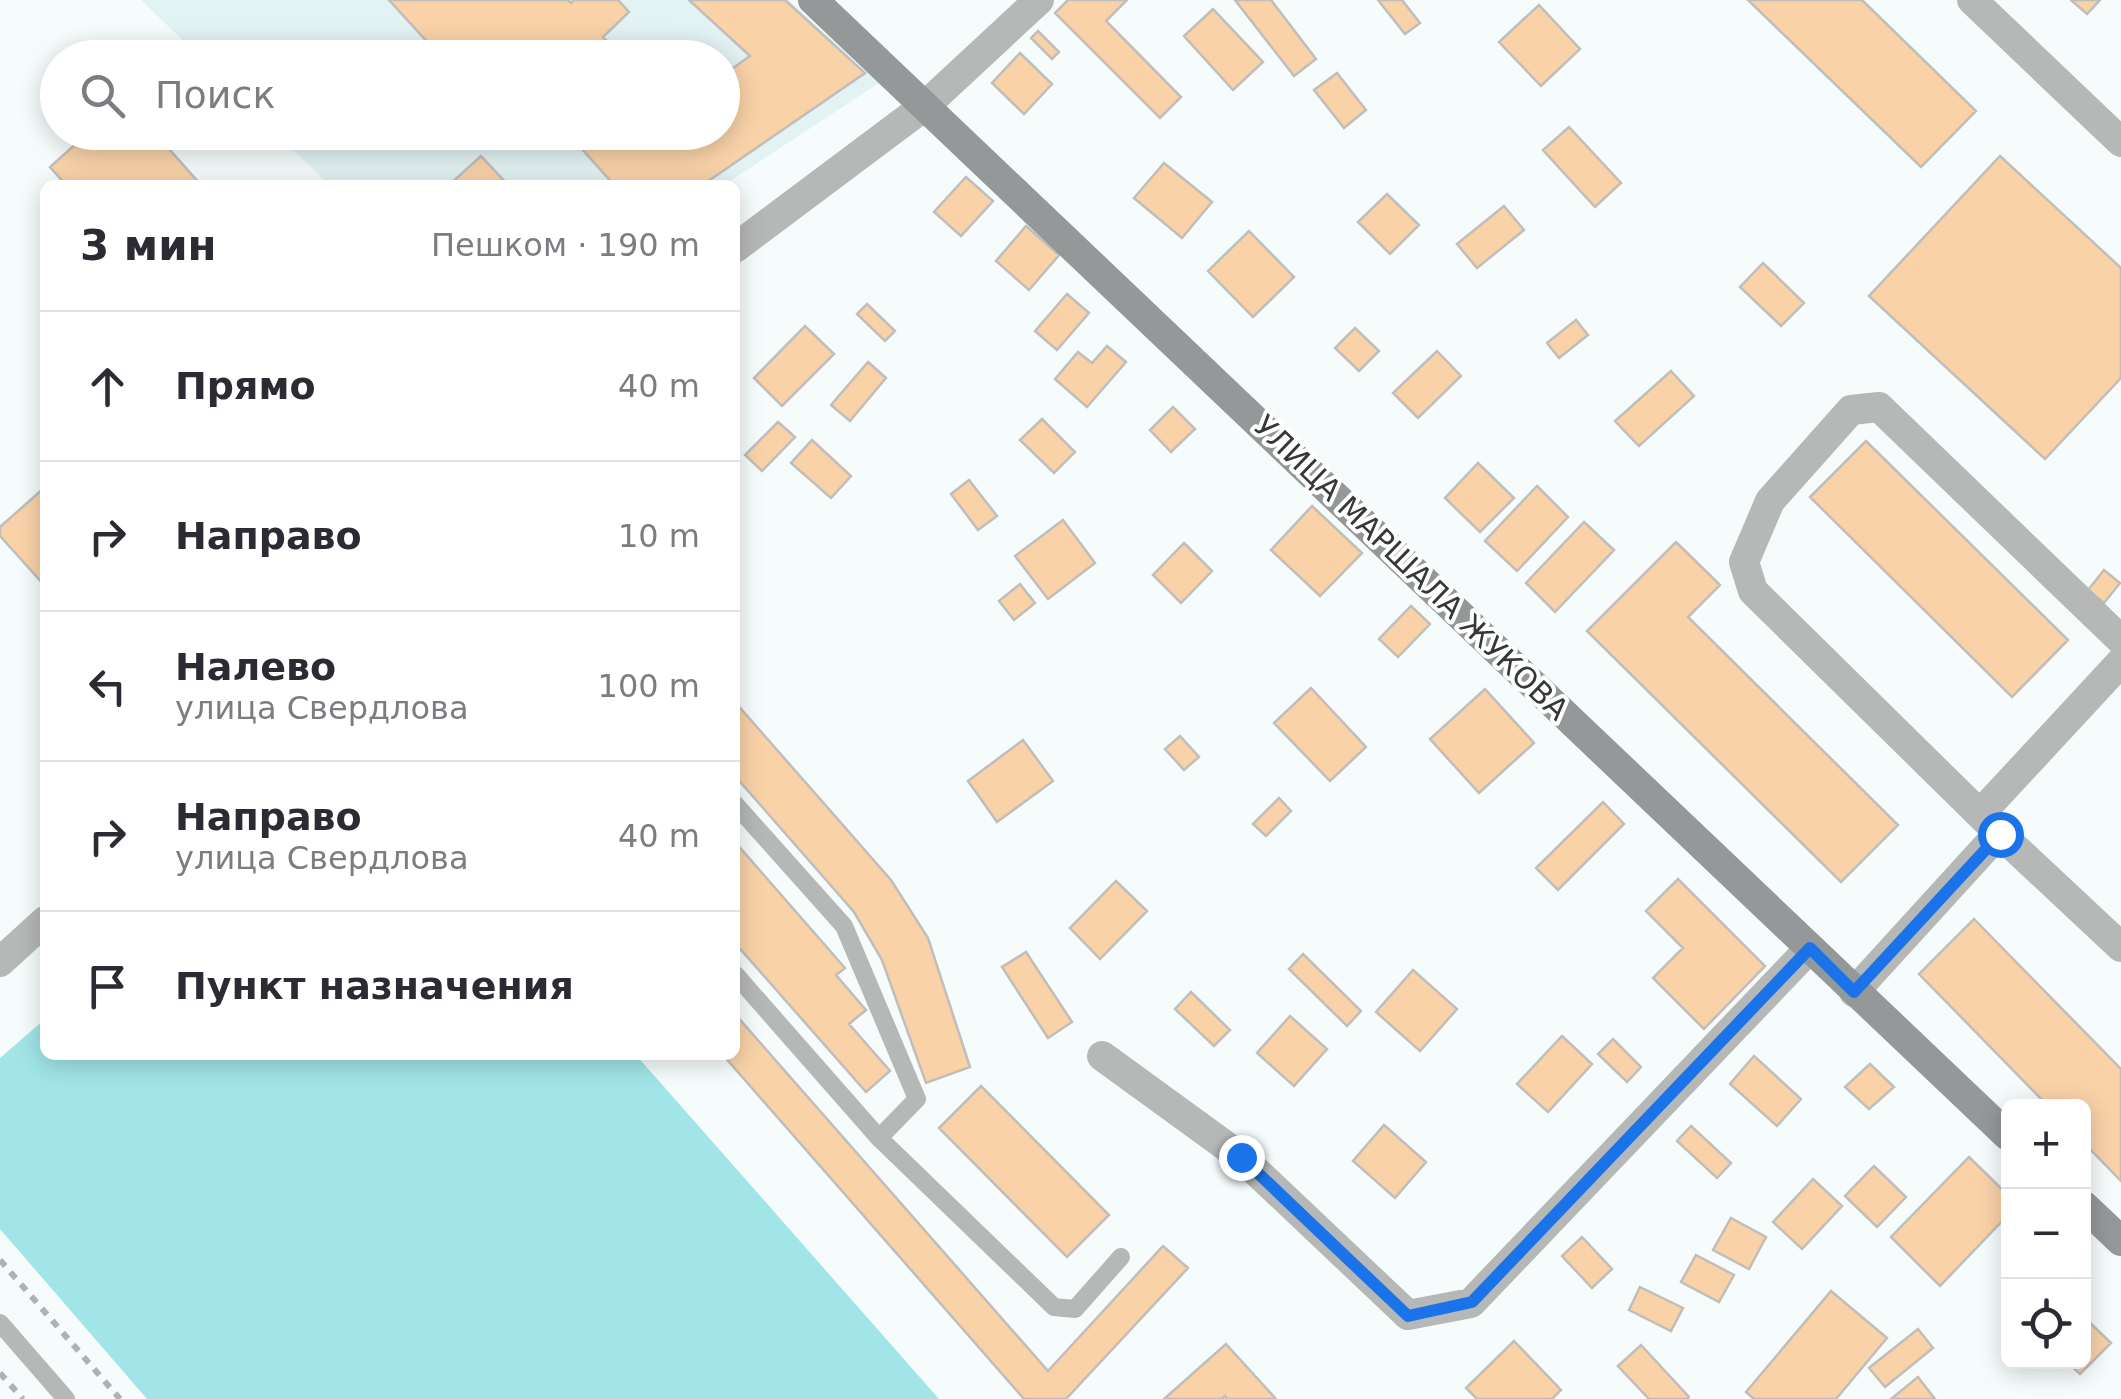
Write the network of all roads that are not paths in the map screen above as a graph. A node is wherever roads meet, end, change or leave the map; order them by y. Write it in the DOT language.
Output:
graph roads {
  1 [pos="813,0"];
  2 [pos="1039,0"];
  3 [pos="1972,0"];
  4 [pos="926,105"];
  5 [pos="2121,142"];
  6 [pos="740,244"];
  7 [pos="2121,640"];
  8 [pos="2121,662"];
  9 [pos="740,810"];
  10 [pos="1990,824"];
  11 [pos="40,926"];
  12 [pos="2121,947"];
  13 [pos="1810,948"];
  14 [pos="0,962"];
  15 [pos="740,980"];
  16 [pos="1854,992"];
  17 [pos="1102,1056"];
  18 [pos="2001,1129"];
  19 [pos="878,1138"];
  20 [pos="2091,1213"];
  21 [pos="2121,1241"];
  22 [pos="1121,1257"];
  23 [pos="0,1322"];
  24 [pos="66,1399"];
  1 -- 4 [label="main road, УЛИЦА МАРШАЛА ЖУКОВА"];
  2 -- 4 [label="street"];
  3 -- 5 [label="street"];
  4 -- 6 [label="street"];
  4 -- 13 [label="main road, УЛИЦА МАРШАЛА ЖУКОВА"];
  7 -- 10 [label="street"];
  8 -- 10 [label="street"];
  9 -- 19 [label="lane"];
  10 -- 12 [label="street"];
  10 -- 16 [label="street"];
  11 -- 14 [label="street"];
  13 -- 16 [label="main road, УЛИЦА МАРШАЛА ЖУКОВА"];
  13 -- 17 [label="street"];
  15 -- 19 [label="lane"];
  16 -- 18 [label="main road, УЛИЦА МАРШАЛА ЖУКОВА"];
  19 -- 22 [label="lane"];
  20 -- 21 [label="main road"];
  23 -- 24 [label="lane"];
}
